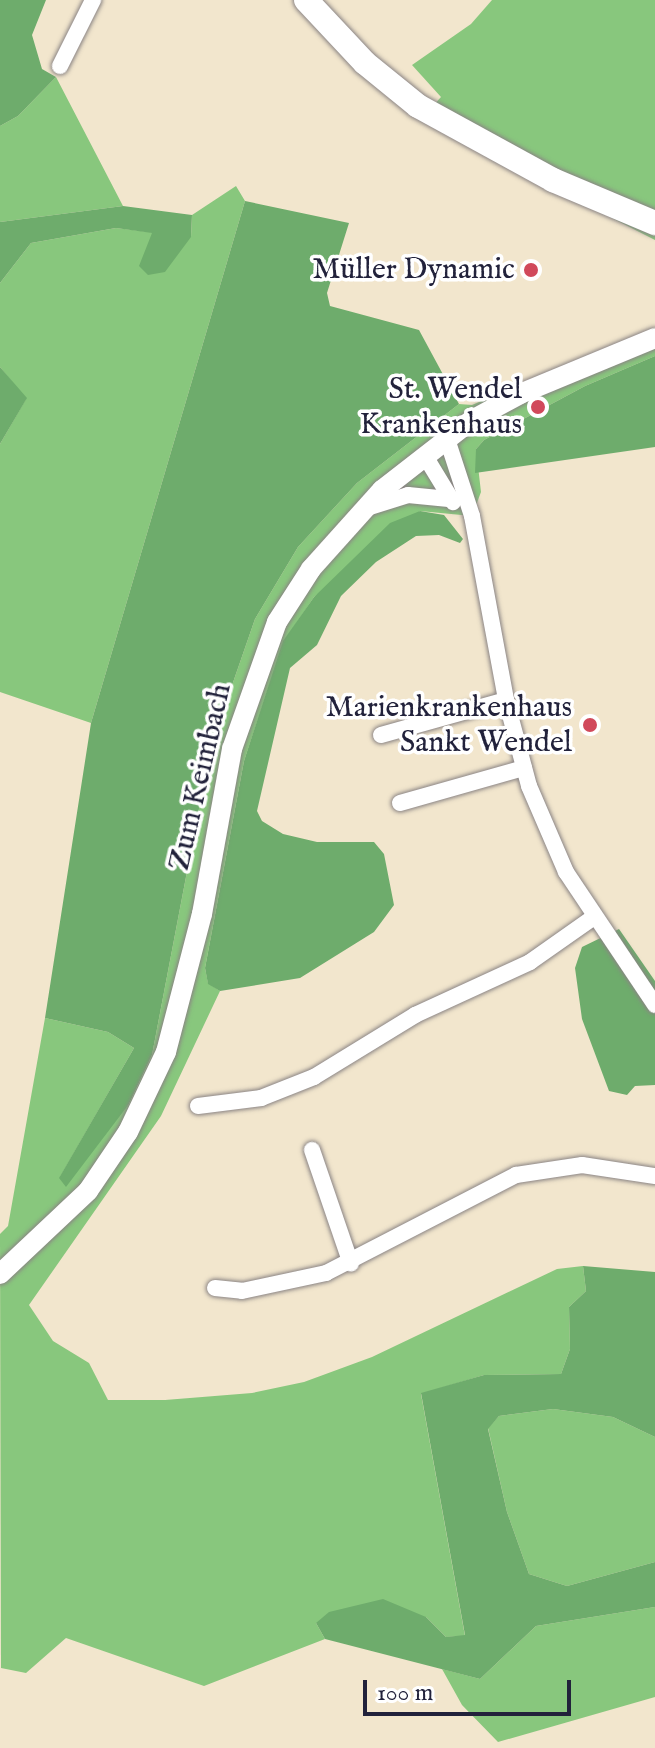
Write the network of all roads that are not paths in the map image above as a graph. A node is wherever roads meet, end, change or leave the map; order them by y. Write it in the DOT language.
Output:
graph roads {
  1 [pos="93,0"];
  2 [pos="306,0"];
  3 [pos="60,66"];
  4 [pos="655,223"];
  5 [pos="655,338"];
  6 [pos="447,439"];
  7 [pos="425,456"];
  8 [pos="449,499"];
  9 [pos="362,510"];
  10 [pos="472,516"];
  11 [pos="506,700"];
  12 [pos="381,735"];
  13 [pos="524,768"];
  14 [pos="400,803"];
  15 [pos="594,917"];
  16 [pos="655,1005"];
  17 [pos="198,1106"];
  18 [pos="312,1150"];
  19 [pos="655,1176"];
  20 [pos="351,1264"];
  21 [pos="0,1274"];
  22 [pos="215,1288"];
  1 -- 3 [label="street"];
  2 -- 4 [label="main road"];
  5 -- 6 [label="street, Zum Keimbach"];
  6 -- 7 [label="street, Zum Keimbach"];
  6 -- 10 [label="street"];
  7 -- 8 [label="street"];
  7 -- 9 [label="street, Zum Keimbach"];
  8 -- 9 [label="street"];
  8 -- 10 [label="street"];
  9 -- 21 [label="street, Zum Keimbach"];
  10 -- 11 [label="street"];
  11 -- 12 [label="street"];
  11 -- 13 [label="street"];
  13 -- 14 [label="street"];
  13 -- 15 [label="street"];
  15 -- 16 [label="street"];
  15 -- 17 [label="street"];
  18 -- 20 [label="street"];
  19 -- 20 [label="street"];
  20 -- 22 [label="street"];
}
